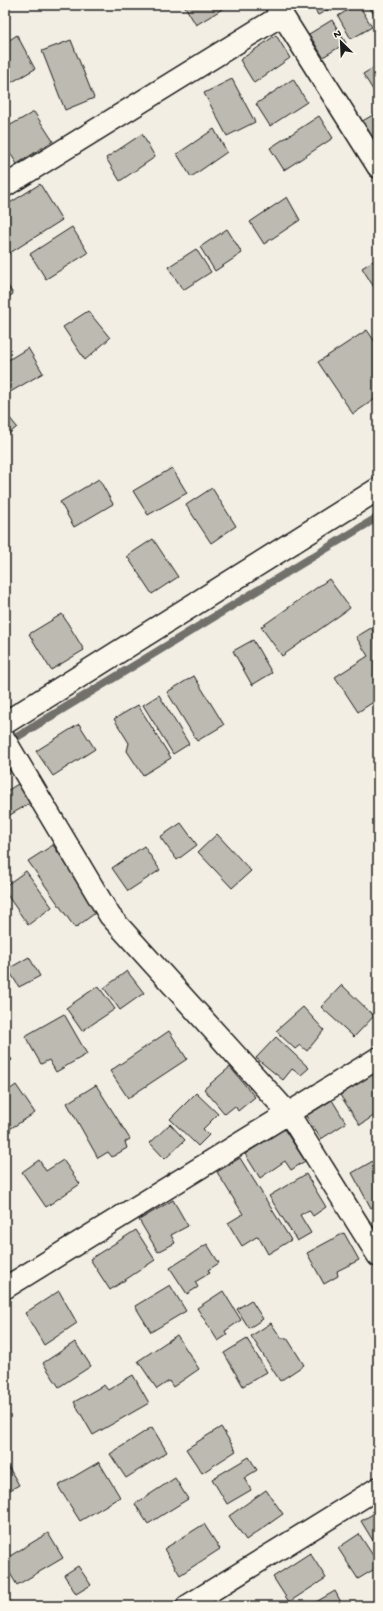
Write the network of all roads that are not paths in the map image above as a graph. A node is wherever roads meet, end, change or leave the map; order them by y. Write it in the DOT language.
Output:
graph roads {
  1 [pos="279,10"];
  2 [pos="378,167"];
  3 [pos="5,186"];
  4 [pos="378,490"];
  5 [pos="5,723"];
  6 [pos="5,740"];
  7 [pos="378,1058"];
  8 [pos="289,1114"];
  9 [pos="378,1256"];
  10 [pos="5,1288"];
  11 [pos="378,1488"];
  12 [pos="187,1606"];
  1 -- 2 [label="street"];
  1 -- 3 [label="street"];
  4 -- 5 [label="street"];
  6 -- 8 [label="street"];
  7 -- 8 [label="street"];
  8 -- 9 [label="street"];
  8 -- 10 [label="street"];
  11 -- 12 [label="street"];
}
